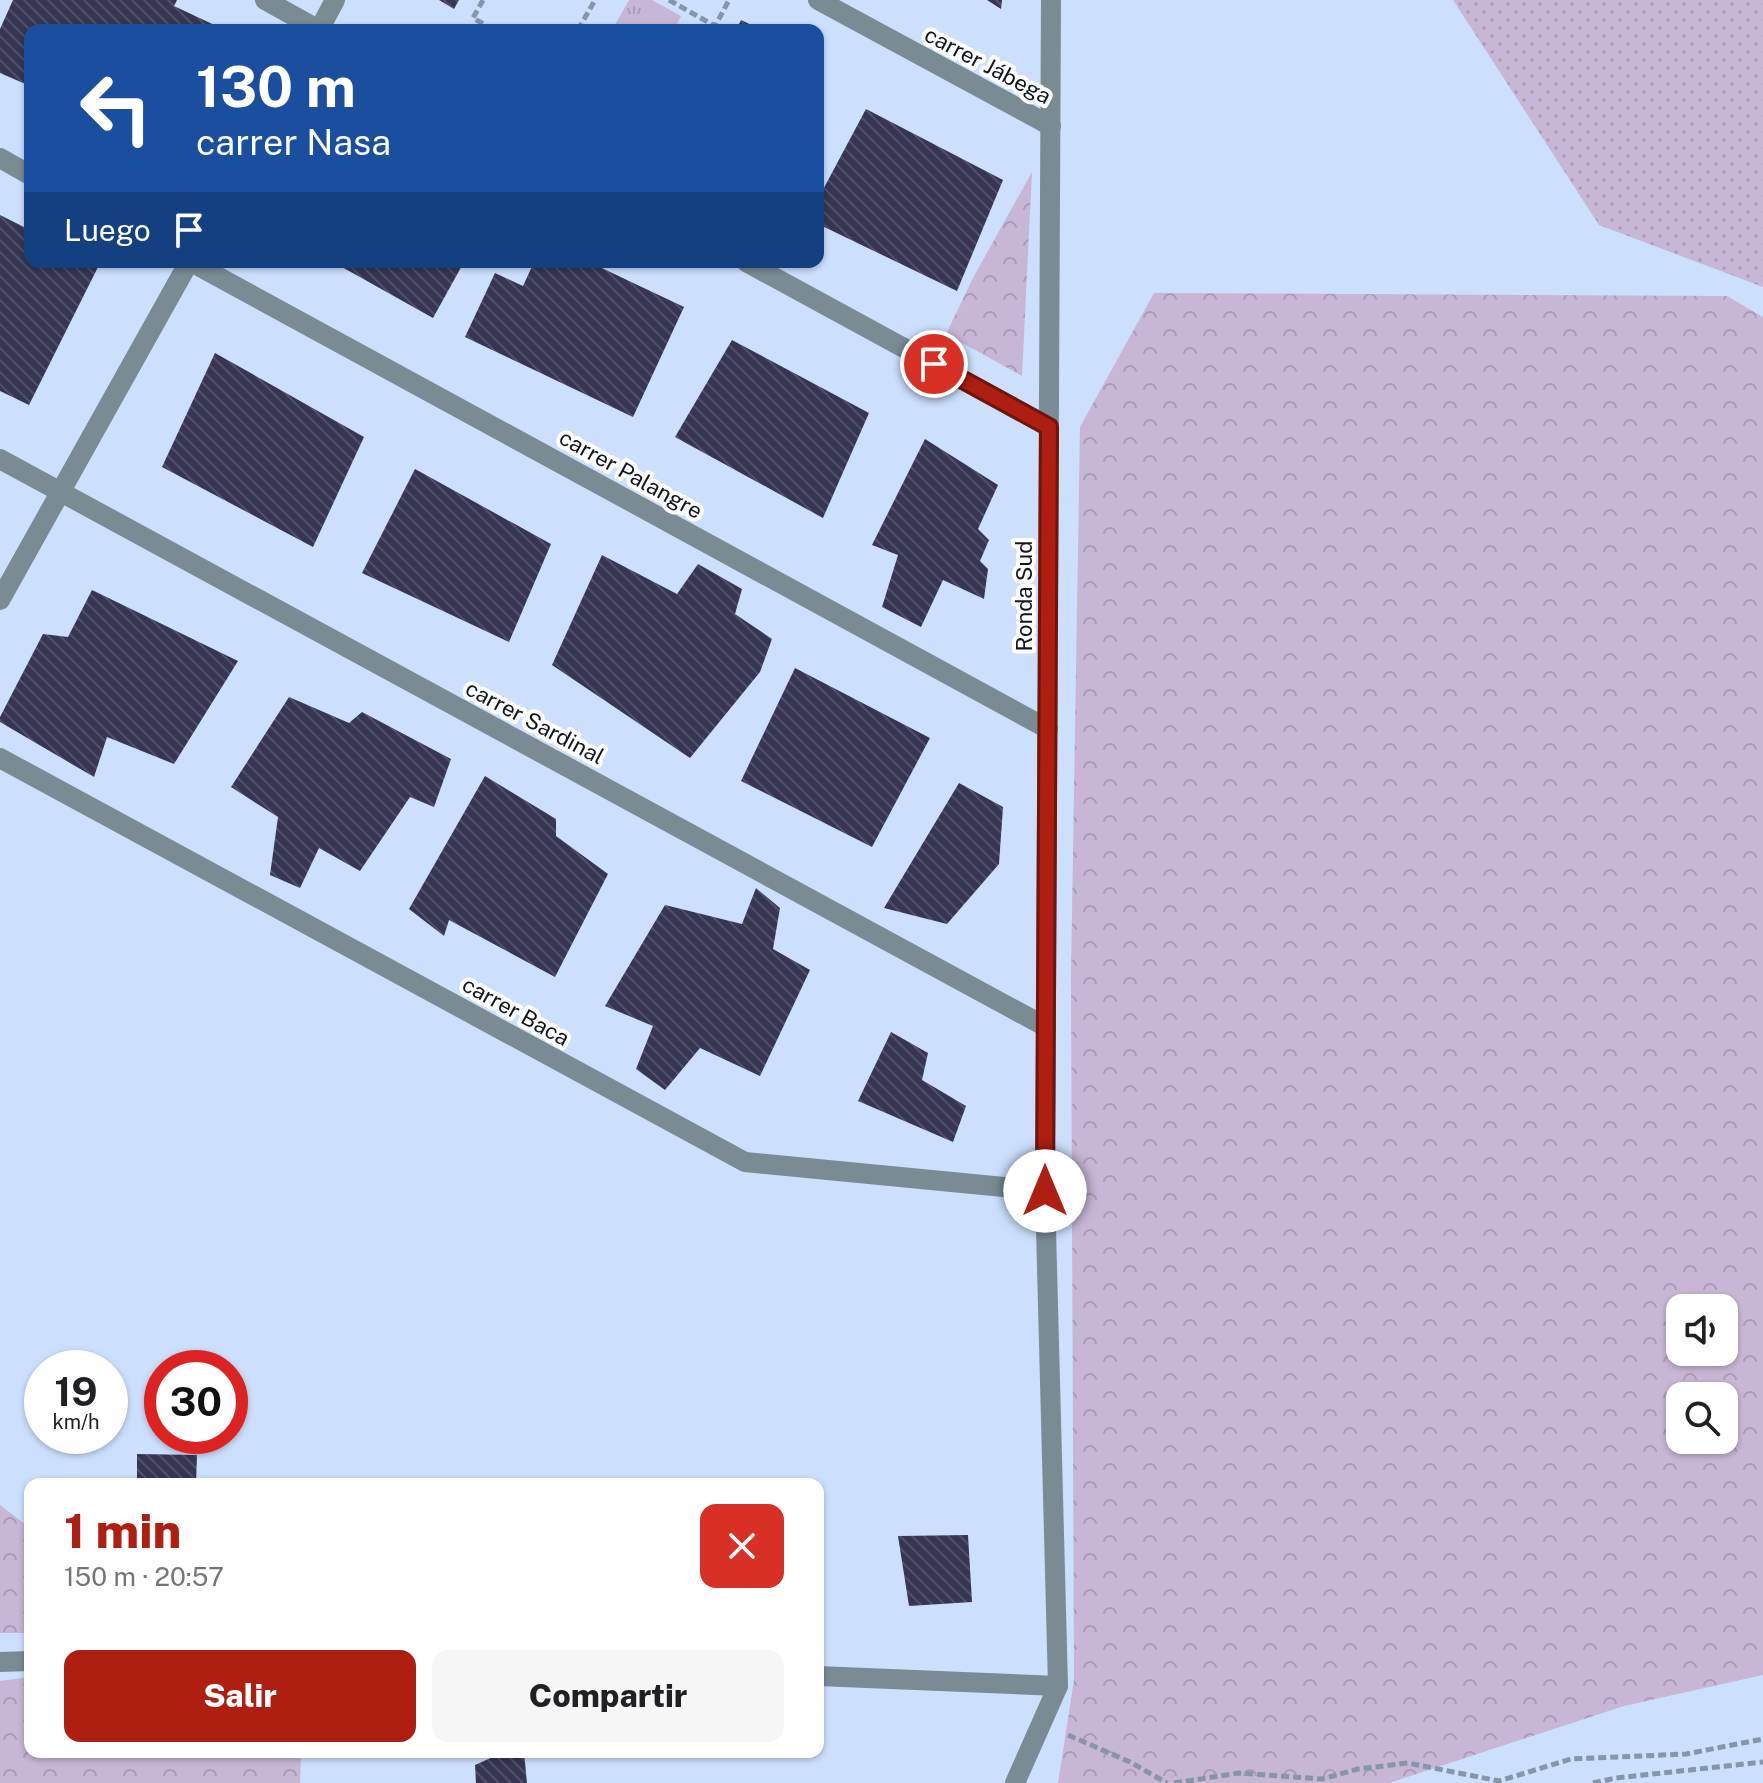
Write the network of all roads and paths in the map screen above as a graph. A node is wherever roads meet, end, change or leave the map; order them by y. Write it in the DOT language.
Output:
graph roads {
  1 [pos="265,0"];
  2 [pos="335,0"];
  3 [pos="483,0"];
  4 [pos="595,0"];
  5 [pos="669,0"];
  6 [pos="729,0"];
  7 [pos="818,0"];
  8 [pos="1051,0"];
  9 [pos="308,24"];
  10 [pos="322,24"];
  11 [pos="484,24"];
  12 [pos="581,24"];
  13 [pos="708,24"];
  14 [pos="716,24"];
  15 [pos="1051,126"];
  16 [pos="0,158"];
  17 [pos="24,172"];
  18 [pos="187,268"];
  19 [pos="201,268"];
  20 [pos="757,268"];
  21 [pos="1049,427"];
  22 [pos="0,459"];
  23 [pos="60,491"];
  24 [pos="0,600"];
  25 [pos="1048,729"];
  26 [pos="0,758"];
  27 [pos="1046,1027"];
  28 [pos="1045,1191"];
  29 [pos="24,1661"];
  30 [pos="0,1662"];
  31 [pos="824,1676"];
  32 [pos="1058,1686"];
  33 [pos="1042,1723"];
  34 [pos="1763,1739"];
  35 [pos="1763,1762"];
  36 [pos="1015,1783"];
  37 [pos="1167,1783"];
  38 [pos="1174,1783"];
  39 [pos="1593,1783"];
  1 -- 9 [label="street"];
  2 -- 10 [label="street"];
  3 -- 11 [label="path"];
  4 -- 12 [label="path"];
  5 -- 13 [label="path"];
  6 -- 14 [label="path"];
  7 -- 15 [label="street, carrer Jábega"];
  8 -- 15 [label="street, Ronda Sud"];
  15 -- 21 [label="street, Ronda Sud"];
  16 -- 17 [label="street"];
  18 -- 23 [label="street"];
  19 -- 25 [label="street, carrer Palangre"];
  20 -- 21 [label="street"];
  21 -- 25 [label="street, Ronda Sud"];
  22 -- 23 [label="street, carrer Sardinal"];
  23 -- 24 [label="street"];
  23 -- 27 [label="street, carrer Sardinal"];
  25 -- 27 [label="street, Ronda Sud"];
  26 -- 28 [label="street, carrer Baca"];
  27 -- 28 [label="street, Ronda Sud"];
  28 -- 32 [label="street, Ronda Sud"];
  29 -- 30 [label="street"];
  31 -- 32 [label="street"];
  32 -- 33 [label="street"];
  33 -- 36 [label="street"];
  33 -- 37 [label="path"];
  34 -- 38 [label="path"];
  35 -- 39 [label="path"];
}
